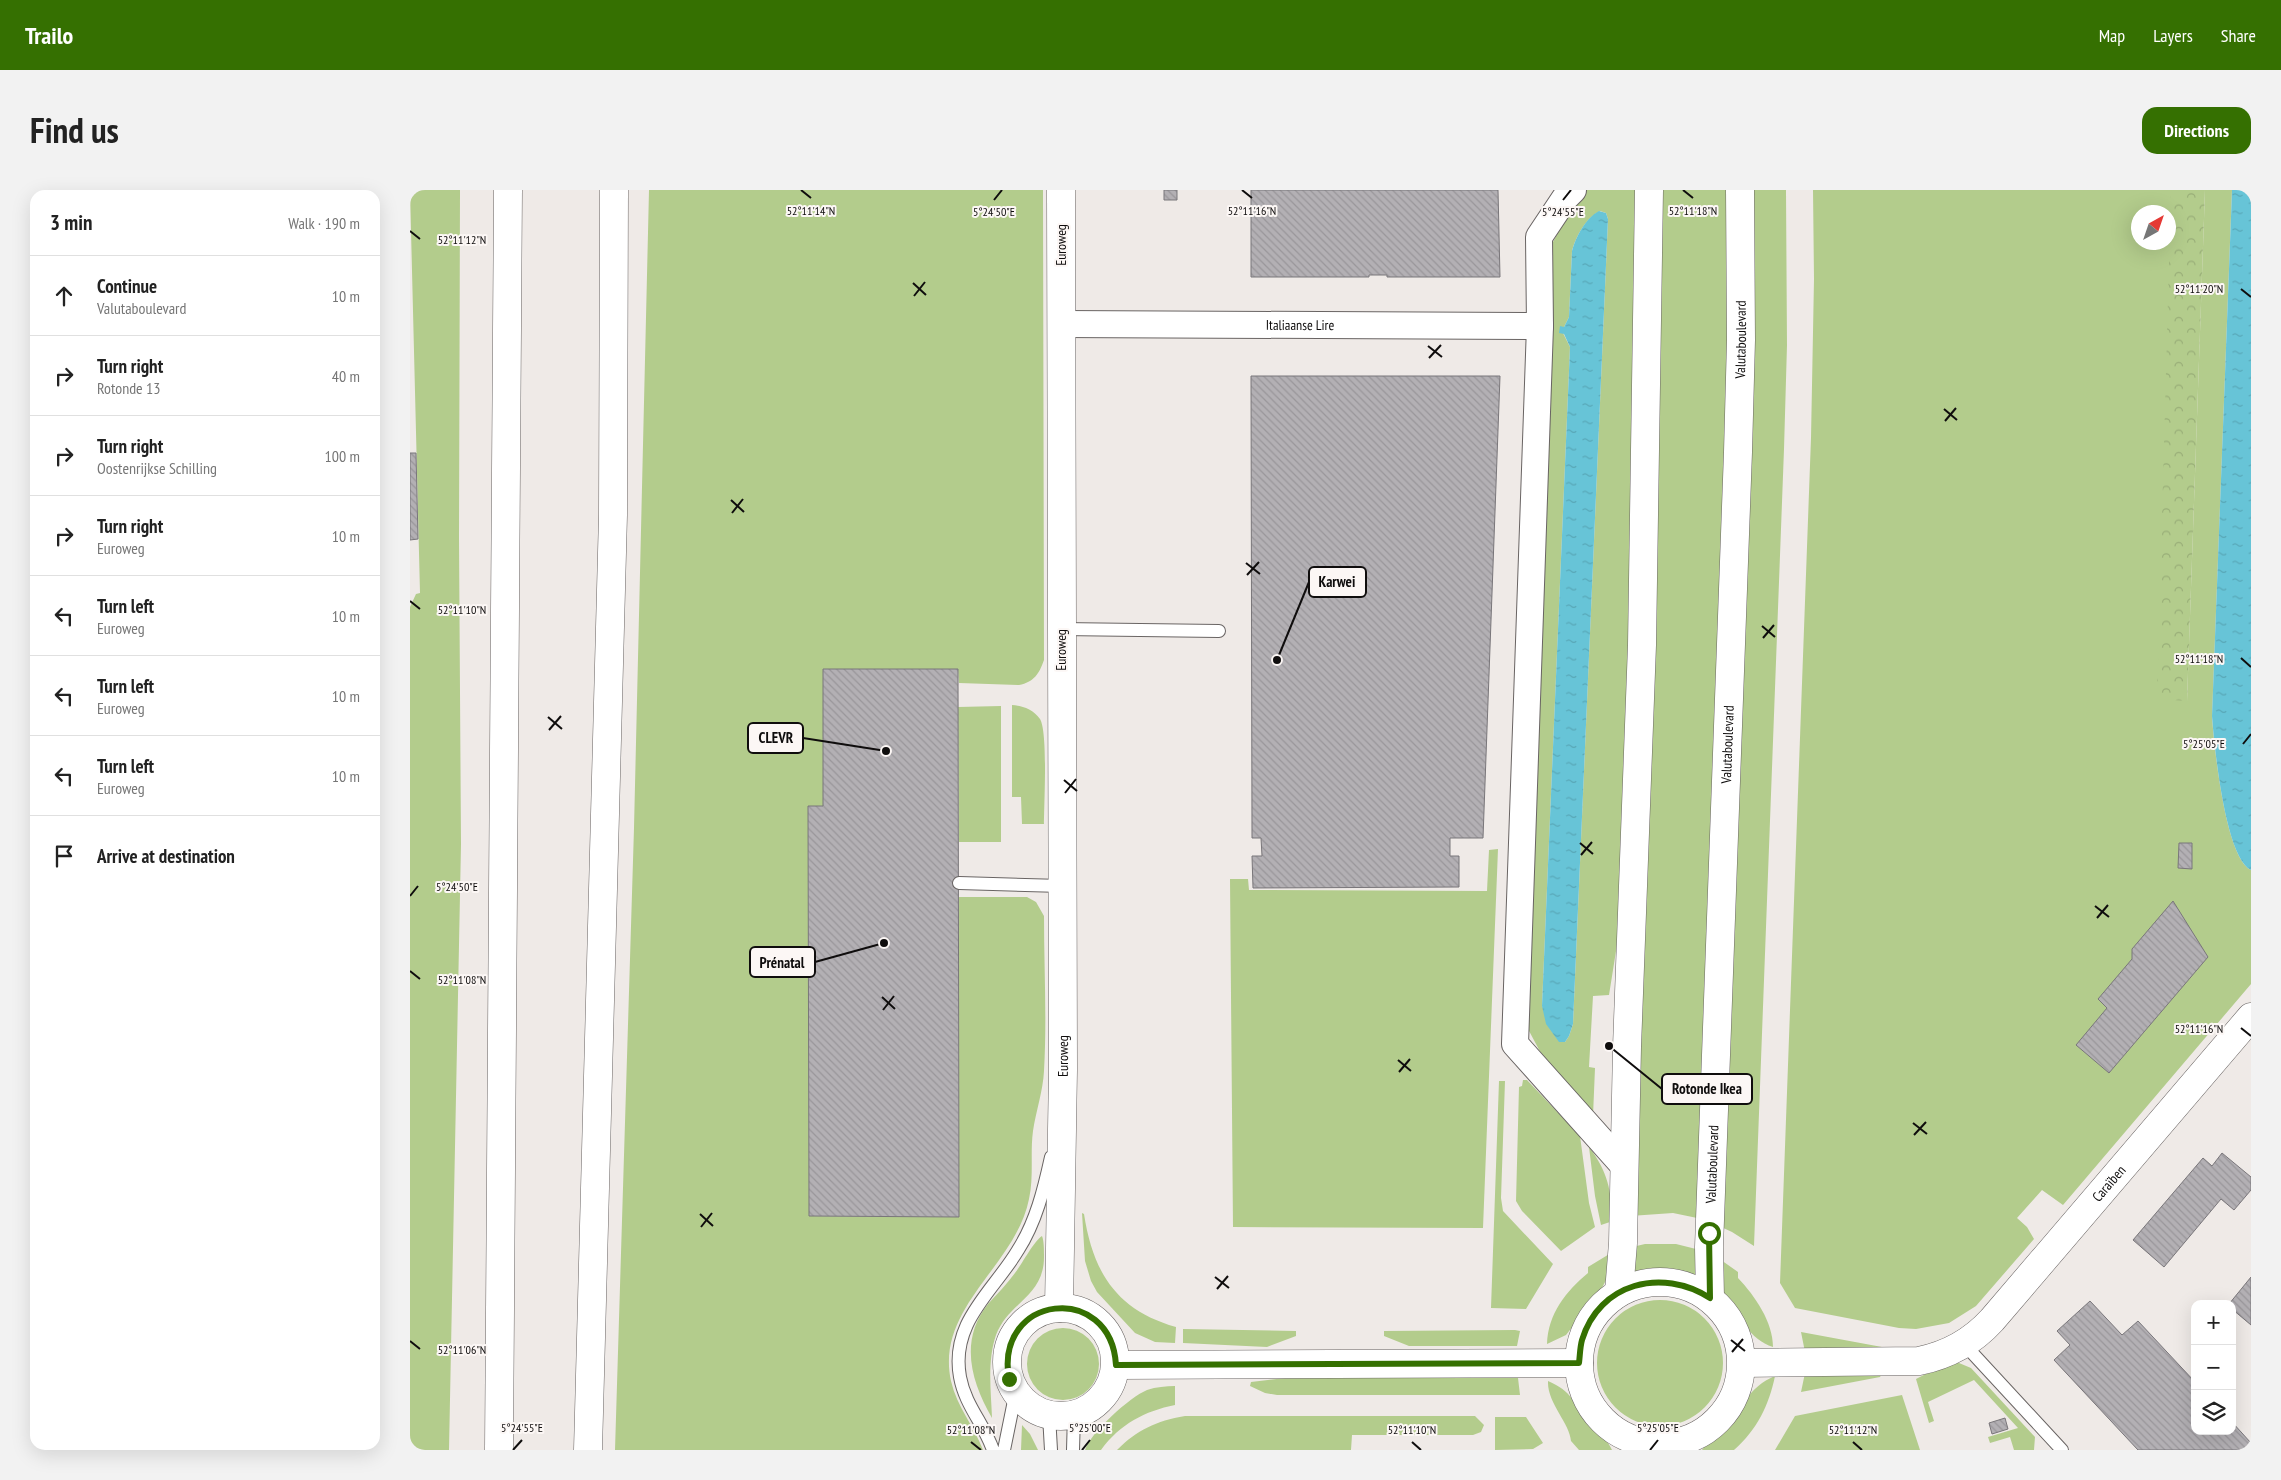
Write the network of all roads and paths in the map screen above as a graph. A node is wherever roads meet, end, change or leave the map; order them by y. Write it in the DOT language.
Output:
graph roads {
  1 [pos="508,190"];
  2 [pos="614,190"];
  3 [pos="1061,190"];
  4 [pos="1573,190"];
  5 [pos="1649,190"];
  6 [pos="1740,190"];
  7 [pos="1060,324"];
  8 [pos="1540,326"];
  9 [pos="1061,629"];
  10 [pos="1219,631"];
  11 [pos="959,883"];
  12 [pos="1062,886"];
  13 [pos="2251,1017"];
  14 [pos="1062,1111"];
  15 [pos="1624,1166"];
  16 [pos="1619,1292"];
  17 [pos="1710,1298"];
  18 [pos="1059,1308"];
  19 [pos="1964,1344"];
  20 [pos="1579,1363"];
  21 [pos="1742,1363"];
  22 [pos="1116,1365"];
  23 [pos="1016,1391"];
  24 [pos="1061,1415"];
  25 [pos="1622,1442"];
  26 [pos="1689,1445"];
  27 [pos="499,1450"];
  28 [pos="588,1450"];
  29 [pos="993,1450"];
  30 [pos="1004,1450"];
  31 [pos="1051,1450"];
  32 [pos="1073,1450"];
  33 [pos="2062,1450"];
  1 -- 27 [label="main road"];
  2 -- 28 [label="main road"];
  3 -- 7 [label="main road, Euroweg"];
  4 -- 8 [label="street"];
  5 -- 15 [label="main road"];
  6 -- 17 [label="main road, Valutaboulevard"];
  7 -- 8 [label="street, Italiaanse Lire"];
  7 -- 9 [label="main road, Euroweg"];
  8 -- 15 [label="street"];
  9 -- 10 [label="lane"];
  9 -- 12 [label="main road, Euroweg"];
  11 -- 12 [label="lane"];
  12 -- 14 [label="main road, Euroweg"];
  13 -- 19 [label="main road, Caraïben"];
  14 -- 18 [label="main road, Euroweg"];
  14 -- 29 [label="lane, Euroweg"];
  15 -- 16 [label="main road"];
  16 -- 17 [label="main road"];
  16 -- 20 [label="main road"];
  17 -- 21 [label="main road"];
  18 -- 22 [label="main road"];
  18 -- 23 [label="main road"];
  19 -- 21 [label="main road, Caraïben"];
  19 -- 33 [label="lane"];
  20 -- 22 [label="main road"];
  20 -- 25 [label="main road"];
  21 -- 26 [label="main road"];
  22 -- 24 [label="main road"];
  23 -- 24 [label="main road"];
  23 -- 30 [label="lane"];
  24 -- 31 [label="lane"];
  24 -- 32 [label="lane"];
  25 -- 26 [label="main road"];
}
